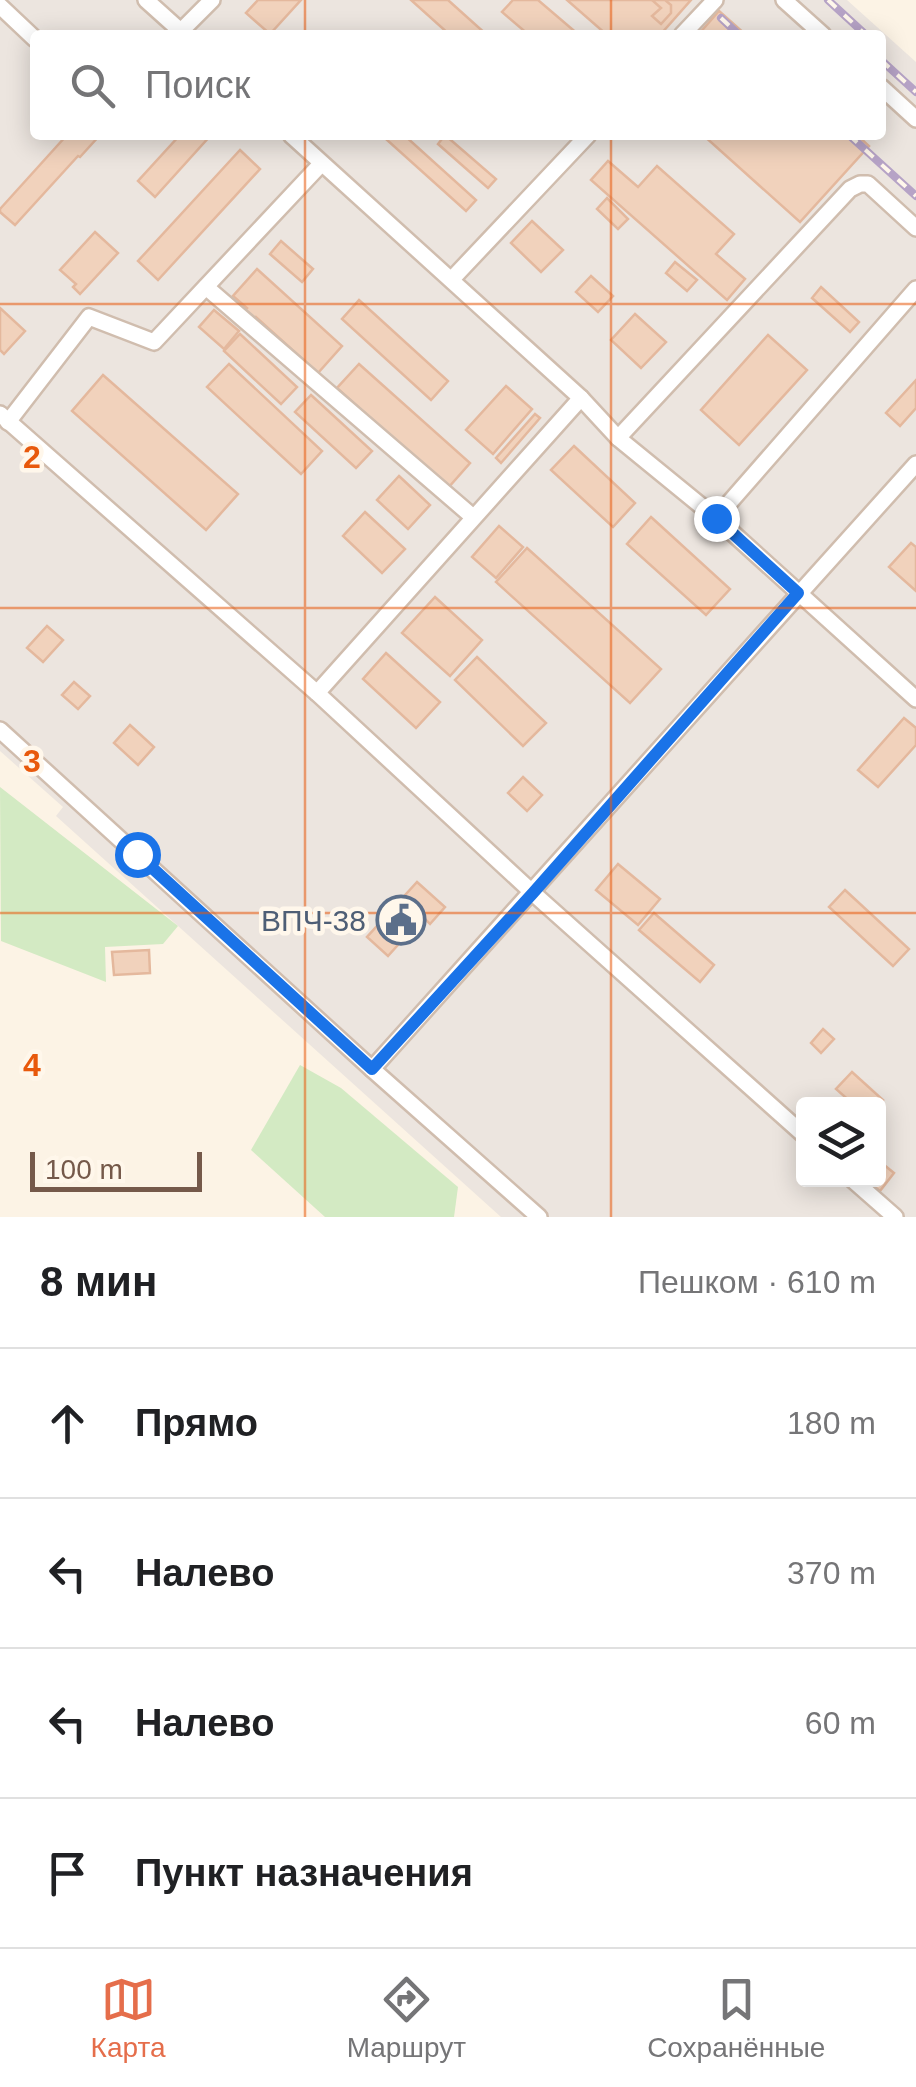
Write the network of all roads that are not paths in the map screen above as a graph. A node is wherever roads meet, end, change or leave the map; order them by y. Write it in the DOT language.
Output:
graph roads {
  1 [pos="146,0"];
  2 [pos="212,0"];
  3 [pos="716,0"];
  4 [pos="784,0"];
  5 [pos="0,6"];
  6 [pos="180,30"];
  7 [pos="186,30"];
  8 [pos="687,30"];
  9 [pos="817,30"];
  10 [pos="30,33"];
  11 [pos="886,92"];
  12 [pos="916,119"];
  13 [pos="296,140"];
  14 [pos="583,140"];
  15 [pos="321,164"];
  16 [pos="916,228"];
  17 [pos="452,279"];
  18 [pos="206,288"];
  19 [pos="916,288"];
  20 [pos="581,398"];
  21 [pos="4,418"];
  22 [pos="618,438"];
  23 [pos="916,464"];
  24 [pos="473,518"];
  25 [pos="716,518"];
  26 [pos="798,593"];
  27 [pos="317,693"];
  28 [pos="916,699"];
  29 [pos="0,730"];
  30 [pos="533,893"];
  31 [pos="372,1069"];
  32 [pos="796,1128"];
  33 [pos="861,1187"];
  34 [pos="539,1217"];
  35 [pos="895,1217"];
  1 -- 6 [label="street"];
  2 -- 7 [label="street"];
  3 -- 8 [label="street"];
  4 -- 9 [label="street"];
  5 -- 10 [label="street"];
  11 -- 12 [label="street"];
  13 -- 15 [label="street"];
  14 -- 17 [label="street"];
  15 -- 17 [label="street"];
  15 -- 18 [label="street"];
  16 -- 22 [label="street"];
  17 -- 20 [label="street"];
  18 -- 21 [label="street"];
  18 -- 24 [label="street"];
  19 -- 25 [label="street"];
  20 -- 22 [label="street"];
  20 -- 24 [label="street"];
  21 -- 27 [label="street"];
  22 -- 25 [label="street"];
  23 -- 26 [label="street"];
  24 -- 27 [label="street"];
  25 -- 26 [label="street"];
  26 -- 28 [label="street"];
  26 -- 30 [label="street"];
  27 -- 30 [label="street"];
  29 -- 31 [label="street"];
  30 -- 31 [label="street"];
  30 -- 32 [label="street"];
  31 -- 34 [label="street"];
  33 -- 35 [label="street"];
}
